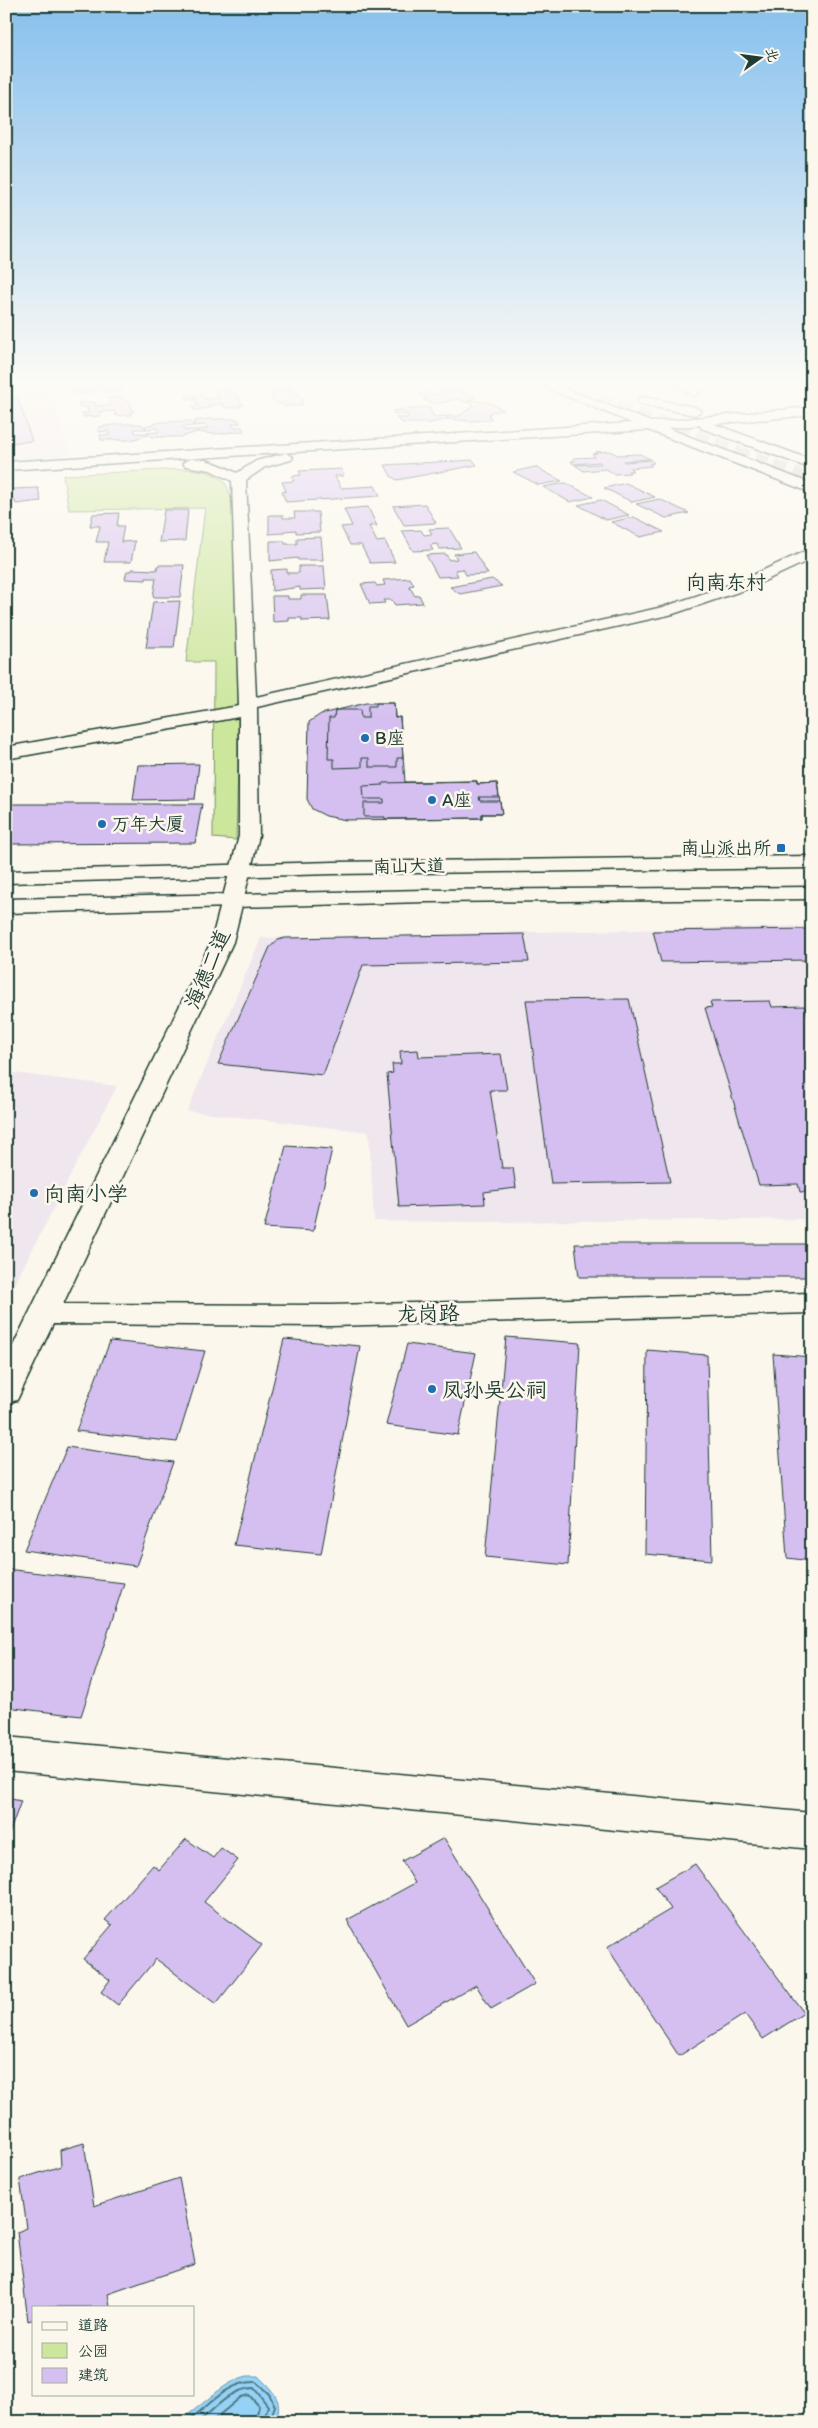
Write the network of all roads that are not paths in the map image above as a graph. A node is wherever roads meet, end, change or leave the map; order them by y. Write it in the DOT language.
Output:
graph roads {
  1 [pos="240,497"];
  2 [pos="812,553"];
  3 [pos="248,707"];
  4 [pos="6,753"];
  5 [pos="812,862"];
  6 [pos="240,870"];
  7 [pos="6,877"];
  8 [pos="812,893"];
  9 [pos="233,901"];
  10 [pos="6,906"];
  11 [pos="812,1304"];
  12 [pos="43,1314"];
  13 [pos="6,1392"];
  14 [pos="6,1754"];
  15 [pos="812,1832"];
  1 -- 3 [label="main road, 海德二道"];
  2 -- 3 [label="main road"];
  3 -- 4 [label="main road"];
  3 -- 6 [label="main road, 海德二道"];
  5 -- 6 [label="main road, 南山大道"];
  6 -- 7 [label="main road, 南山大道"];
  6 -- 9 [label="main road, 海德二道"];
  8 -- 9 [label="main road, 南山大道"];
  9 -- 10 [label="main road, 南山大道"];
  9 -- 12 [label="main road, 海德二道"];
  11 -- 12 [label="main road, 龙岗路"];
  12 -- 13 [label="main road, 海德二道"];
  14 -- 15 [label="main road"];
}
